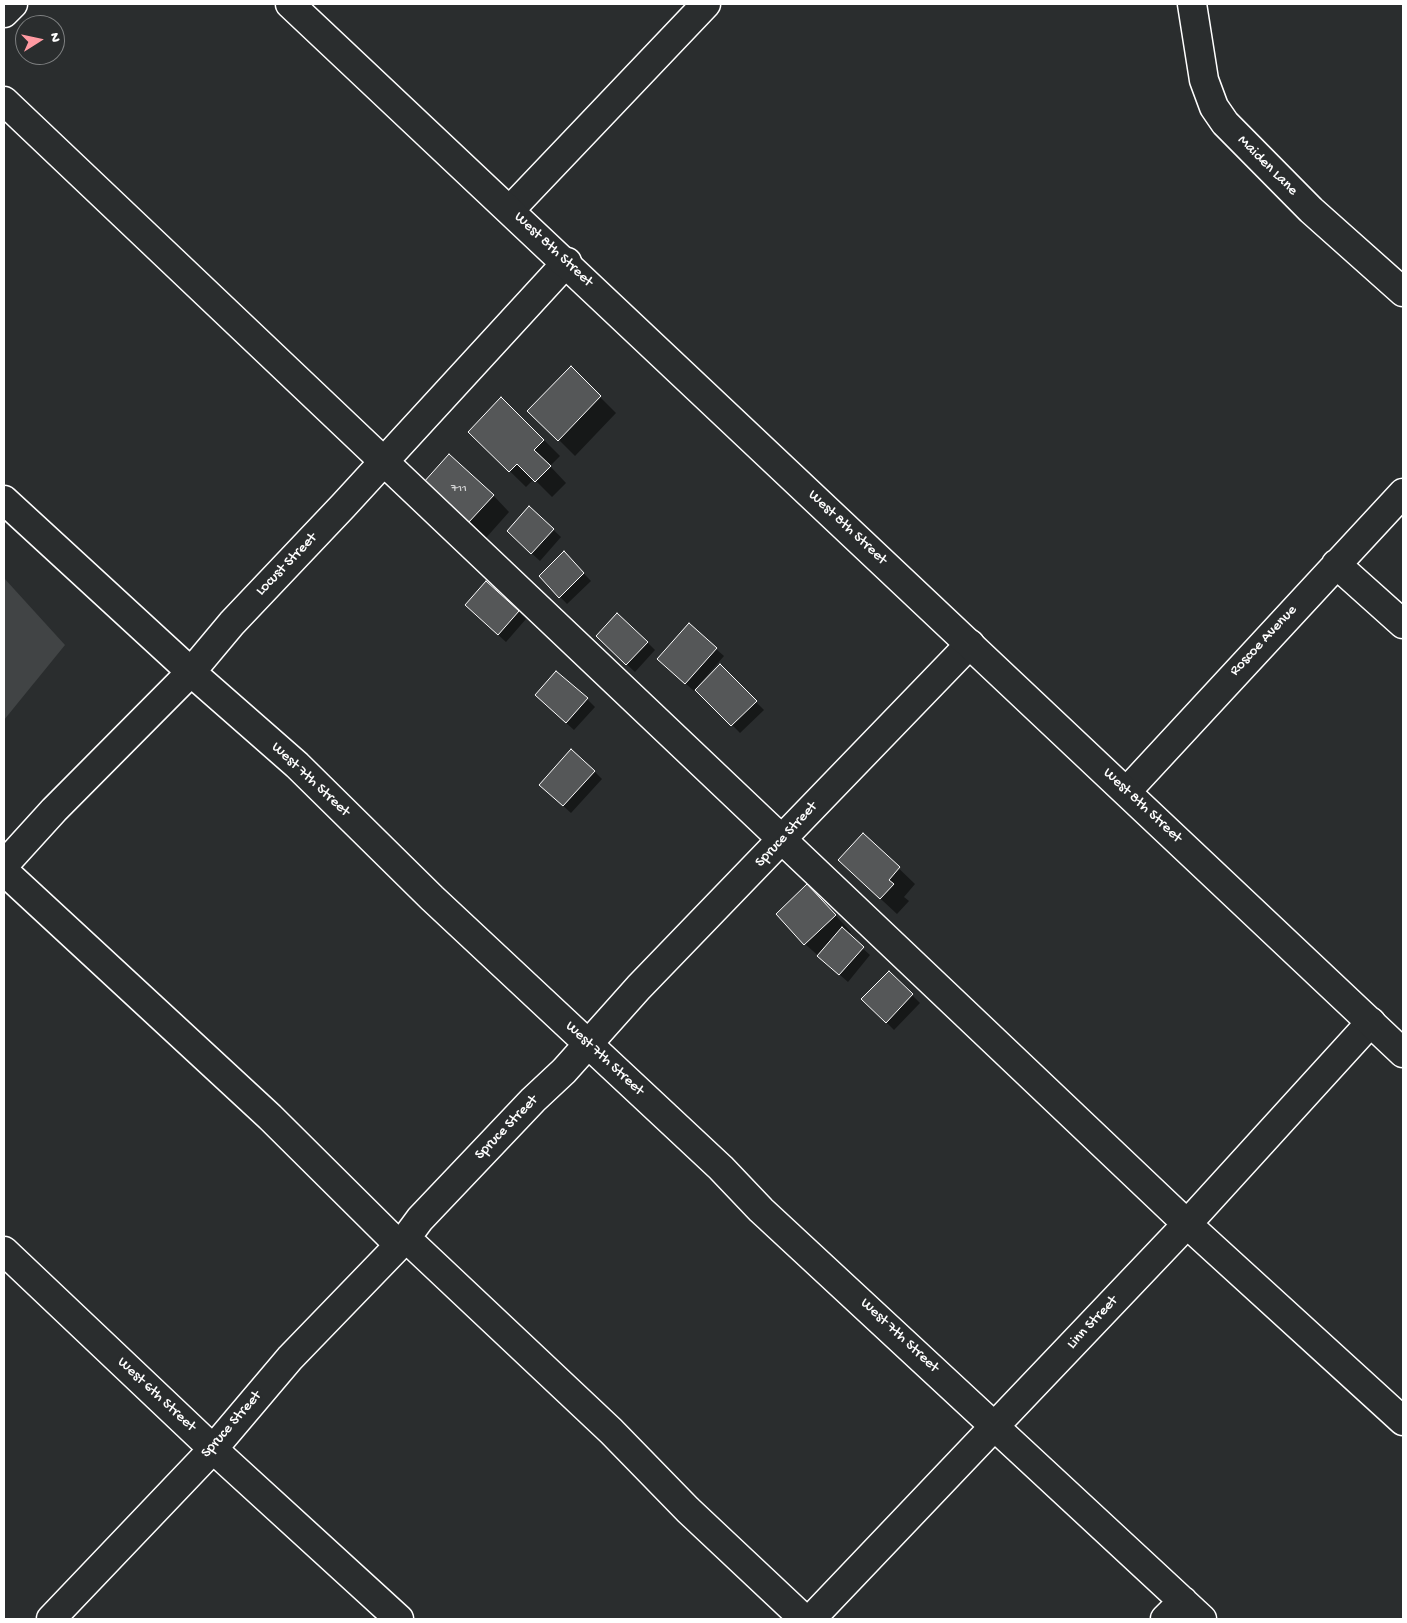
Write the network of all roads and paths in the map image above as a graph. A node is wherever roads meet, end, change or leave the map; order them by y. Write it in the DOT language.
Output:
graph roads {
  1 [pos="13,4"];
  2 [pos="290,4"];
  3 [pos="706,4"];
  4 [pos="1192,4"];
  5 [pos="4,13"];
  6 [pos="4,101"];
  7 [pos="510,210"];
  8 [pos="566,262"];
  9 [pos="1403,292"];
  10 [pos="383,462"];
  11 [pos="1403,493"];
  12 [pos="4,500"];
  13 [pos="1336,564"];
  14 [pos="1403,624"];
  15 [pos="970,644"];
  16 [pos="191,672"];
  17 [pos="1127,791"];
  18 [pos="783,839"];
  19 [pos="4,865"];
  20 [pos="4,871"];
  21 [pos="1370,1022"];
  22 [pos="589,1044"];
  23 [pos="1403,1053"];
  24 [pos="1187,1224"];
  25 [pos="402,1241"];
  26 [pos="4,1251"];
  27 [pos="1403,1422"];
  28 [pos="995,1427"];
  29 [pos="213,1449"];
  30 [pos="1183,1613"];
  31 [pos="51,1619"];
  32 [pos="399,1619"];
  33 [pos="804,1619"];
  34 [pos="811,1619"];
  1 -- 5 [label="street"];
  2 -- 7 [label="street, West 8th Street"];
  3 -- 7 [label="street"];
  4 -- 9 [label="street, Maiden Lane"];
  6 -- 10 [label="street"];
  7 -- 8 [label="street, West 8th Street"];
  8 -- 10 [label="street, Locust Street"];
  8 -- 15 [label="street, West 8th Street"];
  10 -- 16 [label="street, Locust Street"];
  10 -- 18 [label="street"];
  11 -- 13 [label="street, Roscoe Avenue"];
  12 -- 16 [label="street, West 7th Street"];
  13 -- 14 [label="street"];
  13 -- 17 [label="street, Roscoe Avenue"];
  15 -- 17 [label="street, West 8th Street"];
  15 -- 18 [label="street, Spruce Street"];
  16 -- 19 [label="street, Locust Street"];
  16 -- 22 [label="street, West 7th Street"];
  17 -- 21 [label="street, West 8th Street"];
  18 -- 22 [label="street, Spruce Street"];
  18 -- 24 [label="street"];
  20 -- 25 [label="street"];
  21 -- 23 [label="street, West 8th Street"];
  21 -- 24 [label="street, Linn Street"];
  22 -- 25 [label="street, Spruce Street"];
  22 -- 28 [label="street, West 7th Street"];
  24 -- 27 [label="street"];
  24 -- 28 [label="street, Linn Street"];
  25 -- 29 [label="street, Spruce Street"];
  25 -- 33 [label="street"];
  26 -- 29 [label="street, West 6th Street"];
  28 -- 30 [label="street, West 7th Street"];
  28 -- 34 [label="street, Linn Street"];
  29 -- 31 [label="street, Spruce Street"];
  29 -- 32 [label="street, West 6th Street"];
}
